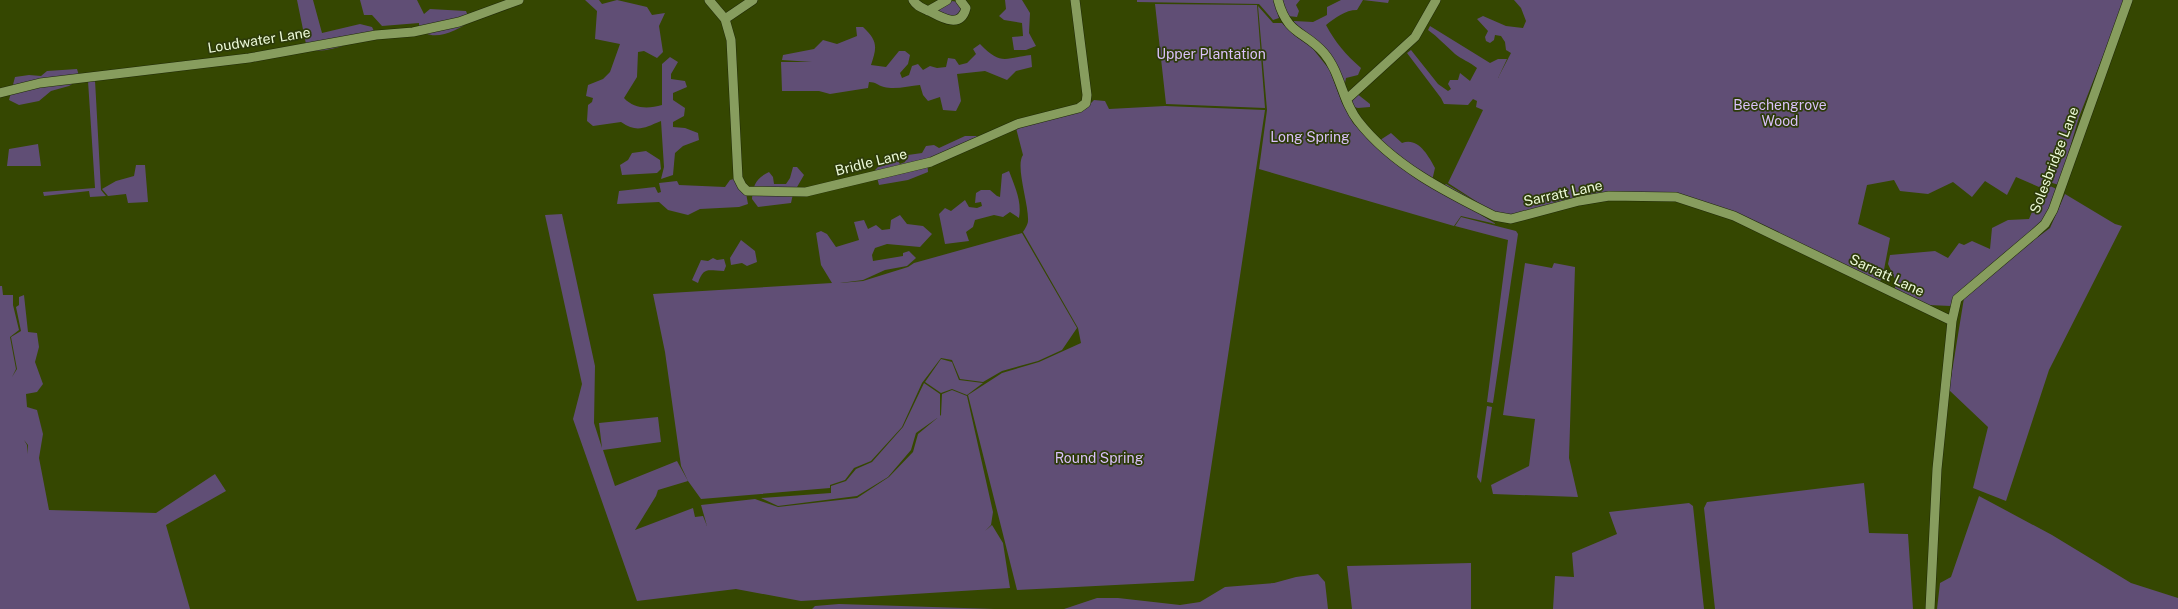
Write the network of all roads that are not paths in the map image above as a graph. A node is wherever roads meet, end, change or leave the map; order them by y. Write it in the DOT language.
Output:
graph roads {
  1 [pos="519,0"];
  2 [pos="709,0"];
  3 [pos="753,0"];
  4 [pos="912,0"];
  5 [pos="947,0"];
  6 [pos="960,0"];
  7 [pos="1075,0"];
  8 [pos="1278,0"];
  9 [pos="1436,0"];
  10 [pos="2128,0"];
  11 [pos="928,11"];
  12 [pos="725,19"];
  13 [pos="0,93"];
  14 [pos="1347,99"];
  15 [pos="1952,321"];
  16 [pos="1930,609"];
  1 -- 13 [label="street, Loudwater Lane"];
  2 -- 12 [label="street, Bridle Lane"];
  3 -- 12 [label="street"];
  4 -- 11 [label="street"];
  5 -- 11 [label="street"];
  6 -- 11 [label="street"];
  7 -- 12 [label="street, Bridle Lane"];
  8 -- 14 [label="street, Sarratt Lane"];
  9 -- 14 [label="street"];
  10 -- 15 [label="street, Solesbridge Lane"];
  14 -- 15 [label="street, Sarratt Lane"];
  15 -- 16 [label="street, Solesbridge Lane"];
}
